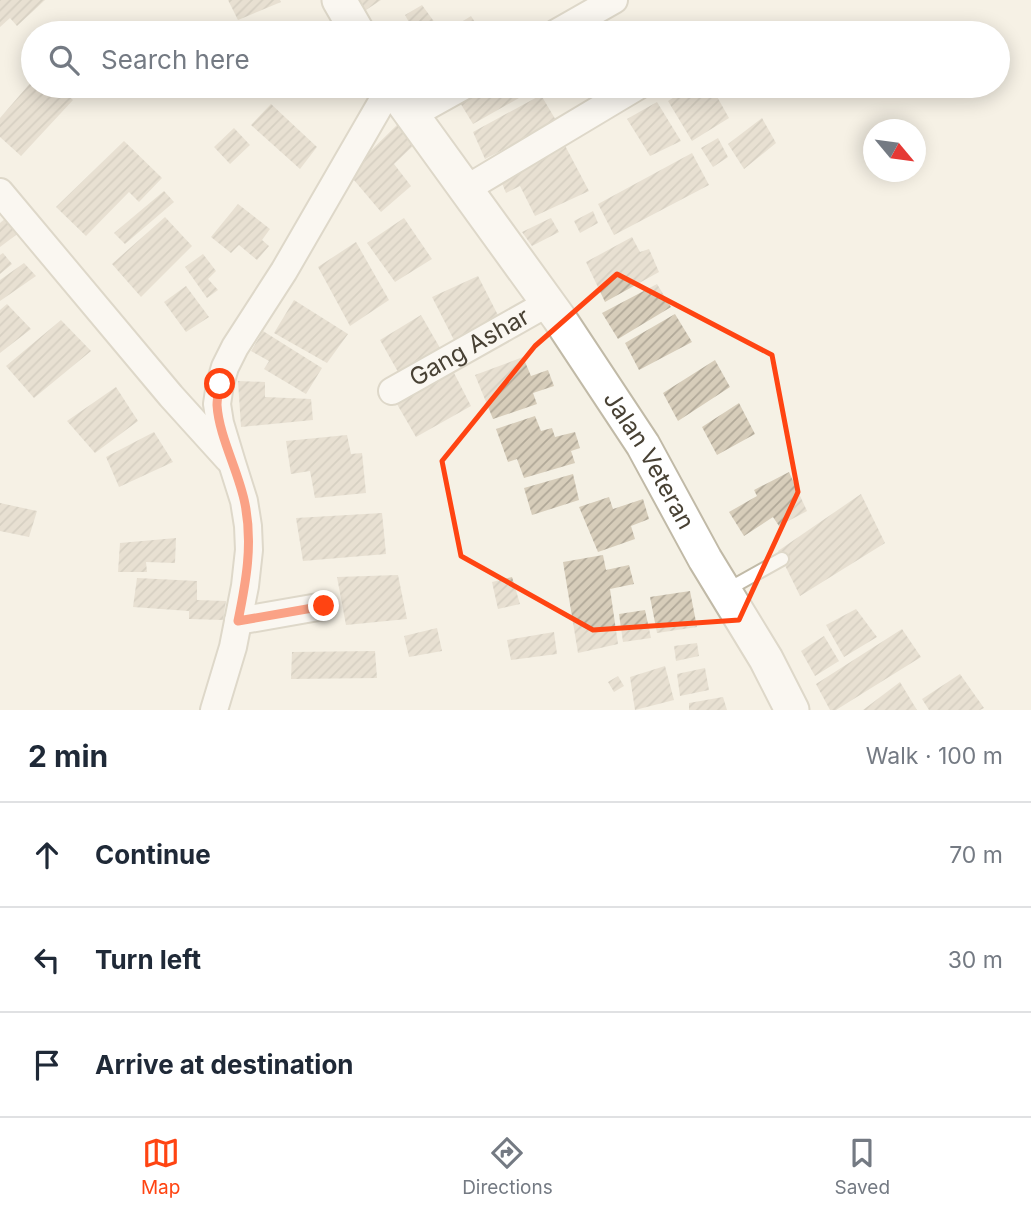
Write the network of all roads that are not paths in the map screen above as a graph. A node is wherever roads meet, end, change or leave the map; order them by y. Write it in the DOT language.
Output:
graph roads {
  1 [pos="339,0"];
  2 [pos="614,0"];
  3 [pos="351,21"];
  4 [pos="577,21"];
  5 [pos="384,98"];
  6 [pos="400,98"];
  7 [pos="442,98"];
  8 [pos="618,98"];
  9 [pos="412,115"];
  10 [pos="466,189"];
  11 [pos="0,192"];
  12 [pos="548,303"];
  13 [pos="392,391"];
  14 [pos="232,463"];
  15 [pos="782,559"];
  16 [pos="724,591"];
  17 [pos="324,606"];
  18 [pos="238,621"];
  19 [pos="214,710"];
  20 [pos="792,710"];
  1 -- 3 [label="street"];
  2 -- 4 [label="street"];
  5 -- 14 [label="street"];
  6 -- 9 [label="street, Jalan Veteran"];
  7 -- 9 [label="street"];
  8 -- 10 [label="street"];
  9 -- 10 [label="street, Jalan Veteran"];
  10 -- 12 [label="street, Jalan Veteran"];
  11 -- 14 [label="street"];
  12 -- 13 [label="street, Gang Ashar"];
  12 -- 16 [label="street, Jalan Veteran"];
  14 -- 18 [label="street"];
  15 -- 16 [label="lane"];
  16 -- 20 [label="street, Jalan Veteran"];
  17 -- 18 [label="street"];
  18 -- 19 [label="street"];
}
